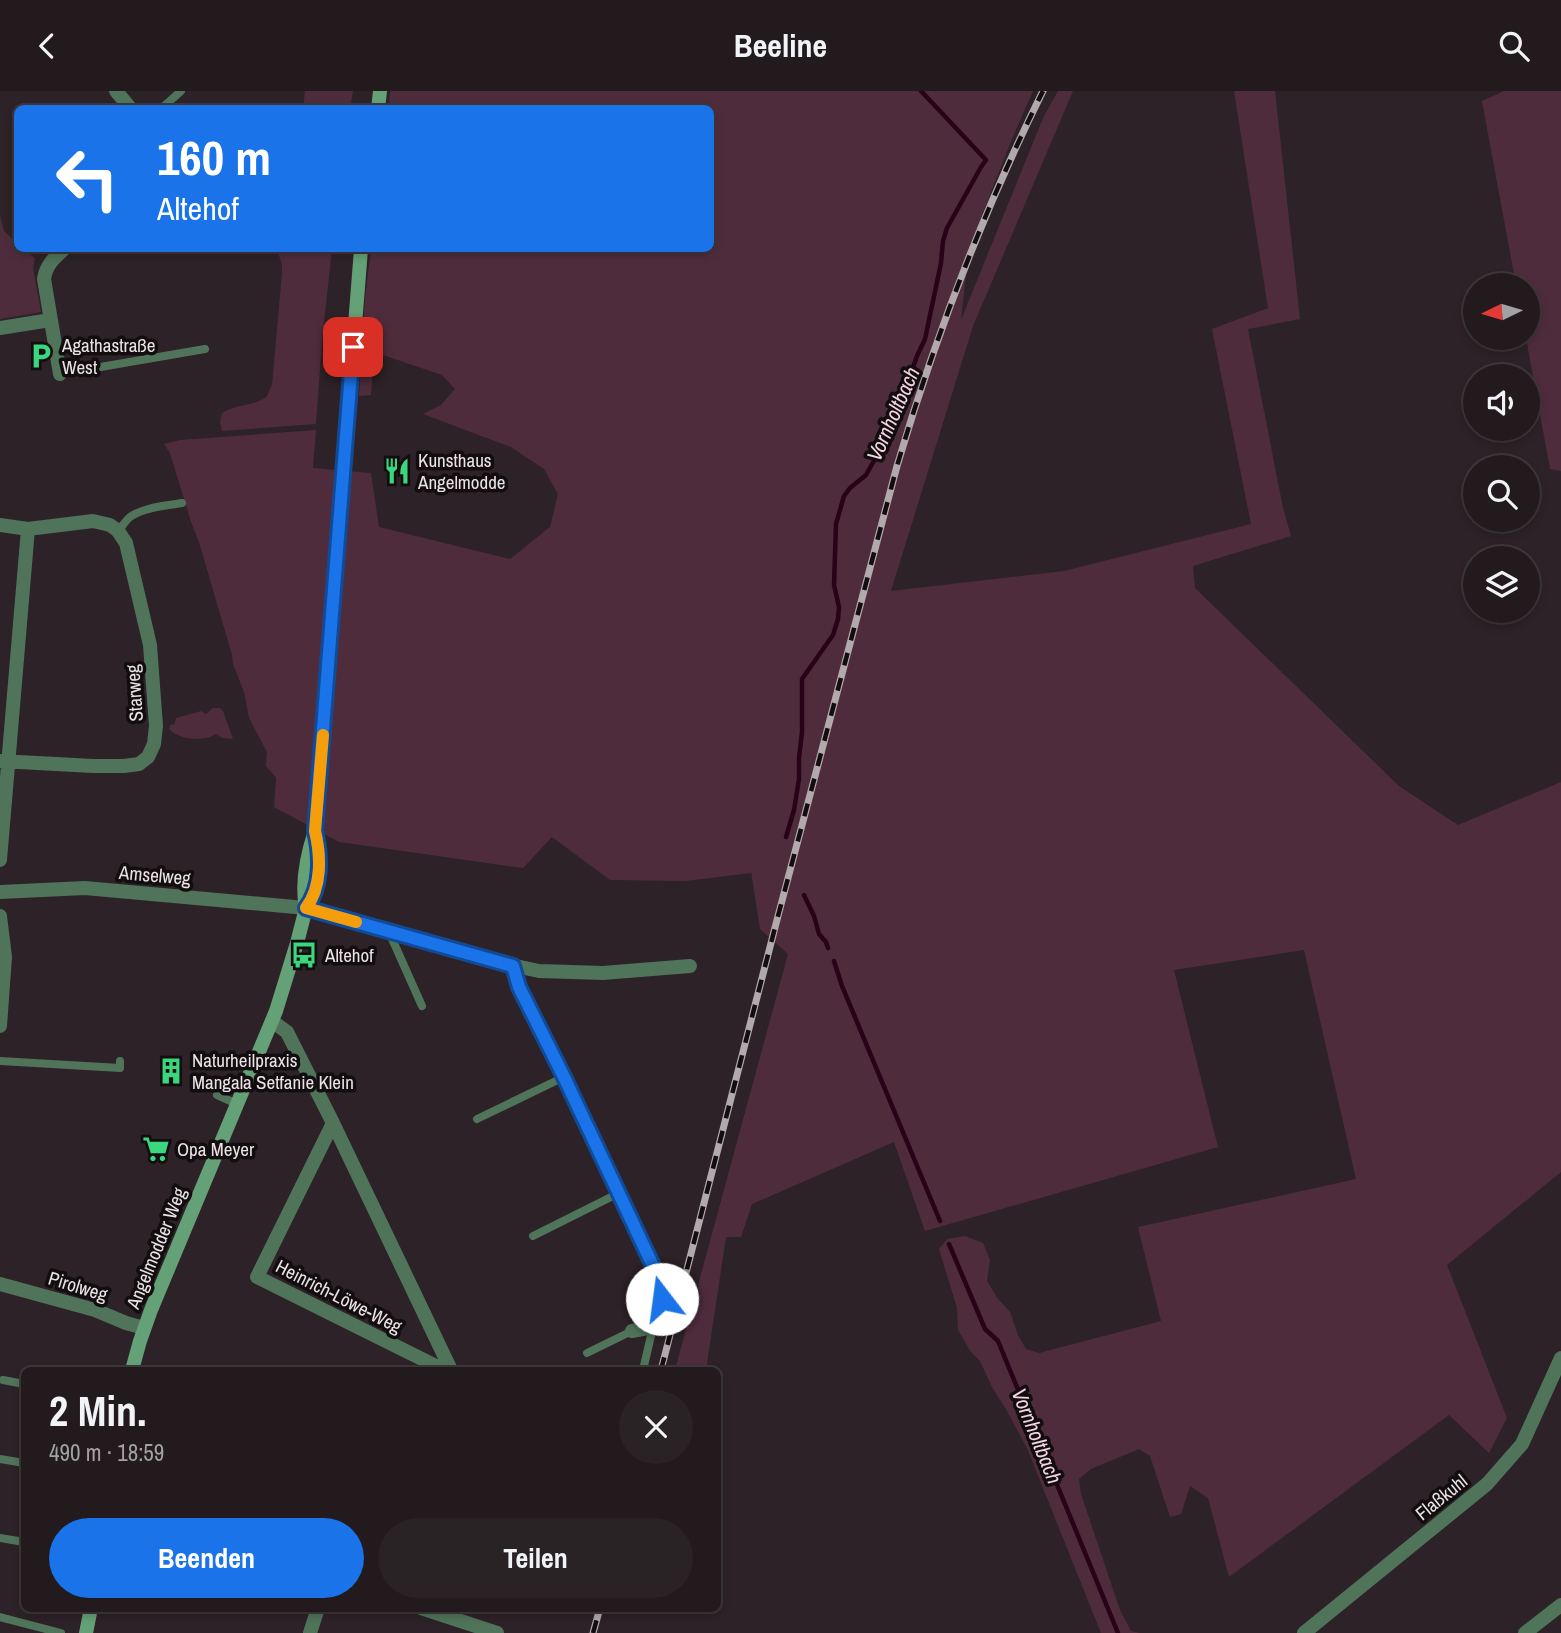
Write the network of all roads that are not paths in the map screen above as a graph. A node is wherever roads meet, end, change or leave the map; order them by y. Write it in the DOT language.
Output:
graph roads {
  1 [pos="116,91"];
  2 [pos="181,91"];
  3 [pos="128,105"];
  4 [pos="165,105"];
  5 [pos="61,252"];
  6 [pos="360,252"];
  7 [pos="50,320"];
  8 [pos="0,328"];
  9 [pos="205,349"];
  10 [pos="60,374"];
  11 [pos="182,503"];
  12 [pos="0,525"];
  13 [pos="28,529"];
  14 [pos="118,531"];
  15 [pos="5,761"];
  16 [pos="0,860"];
  17 [pos="0,892"];
  18 [pos="306,908"];
  19 [pos="0,916"];
  20 [pos="388,931"];
  21 [pos="513,966"];
  22 [pos="690,966"];
  23 [pos="422,1006"];
  24 [pos="272,1021"];
  25 [pos="0,1026"];
  26 [pos="0,1061"];
  27 [pos="120,1061"];
  28 [pos="564,1077"];
  29 [pos="217,1095"];
  30 [pos="237,1104"];
  31 [pos="477,1119"];
  32 [pos="332,1123"];
  33 [pos="619,1193"];
  34 [pos="533,1236"];
  35 [pos="0,1284"];
  36 [pos="653,1327"];
  37 [pos="144,1328"];
  38 [pos="632,1331"];
  39 [pos="587,1353"];
  40 [pos="1561,1358"];
  41 [pos="133,1367"];
  42 [pos="438,1367"];
  43 [pos="450,1367"];
  44 [pos="644,1367"];
  45 [pos="3,1380"];
  46 [pos="21,1383"];
  47 [pos="0,1458"];
  48 [pos="21,1462"];
  49 [pos="0,1538"];
  50 [pos="21,1542"];
  51 [pos="1561,1605"];
  52 [pos="89,1612"];
  53 [pos="317,1612"];
  54 [pos="433,1612"];
  55 [pos="0,1617"];
  56 [pos="61,1633"];
  57 [pos="86,1633"];
  58 [pos="310,1633"];
  59 [pos="497,1633"];
  60 [pos="1304,1633"];
  61 [pos="1525,1633"];
  1 -- 3 [label="street"];
  2 -- 4 [label="lane"];
  5 -- 7 [label="street"];
  6 -- 18 [label="street, Angelmodder Weg"];
  7 -- 8 [label="street"];
  7 -- 10 [label="street"];
  9 -- 10 [label="lane"];
  11 -- 14 [label="lane"];
  12 -- 13 [label="street"];
  13 -- 14 [label="street"];
  13 -- 15 [label="street"];
  14 -- 15 [label="street, Starweg"];
  15 -- 16 [label="street"];
  17 -- 18 [label="street, Amselweg"];
  18 -- 20 [label="street"];
  18 -- 24 [label="street, Angelmodder Weg"];
  19 -- 25 [label="street"];
  20 -- 21 [label="street"];
  20 -- 23 [label="lane"];
  21 -- 22 [label="street"];
  21 -- 28 [label="street"];
  24 -- 30 [label="street, Angelmodder Weg"];
  24 -- 32 [label="street, Heinrich-Löwe-Weg"];
  26 -- 27 [label="lane"];
  28 -- 31 [label="lane"];
  28 -- 33 [label="street"];
  29 -- 30 [label="lane"];
  30 -- 37 [label="street, Angelmodder Weg"];
  32 -- 42 [label="street, Heinrich-Löwe-Weg"];
  32 -- 43 [label="street, Heinrich-Löwe-Weg"];
  33 -- 34 [label="lane"];
  33 -- 36 [label="street"];
  35 -- 37 [label="street, Pirolweg"];
  36 -- 38 [label="street"];
  36 -- 44 [label="lane"];
  37 -- 41 [label="street, Angelmodder Weg"];
  38 -- 39 [label="lane"];
  40 -- 60 [label="street, Flaßkuhl"];
  45 -- 46 [label="lane"];
  47 -- 48 [label="lane"];
  49 -- 50 [label="lane"];
  51 -- 61 [label="street"];
  52 -- 57 [label="street"];
  53 -- 58 [label="street"];
  54 -- 59 [label="street"];
  55 -- 56 [label="lane"];
}
